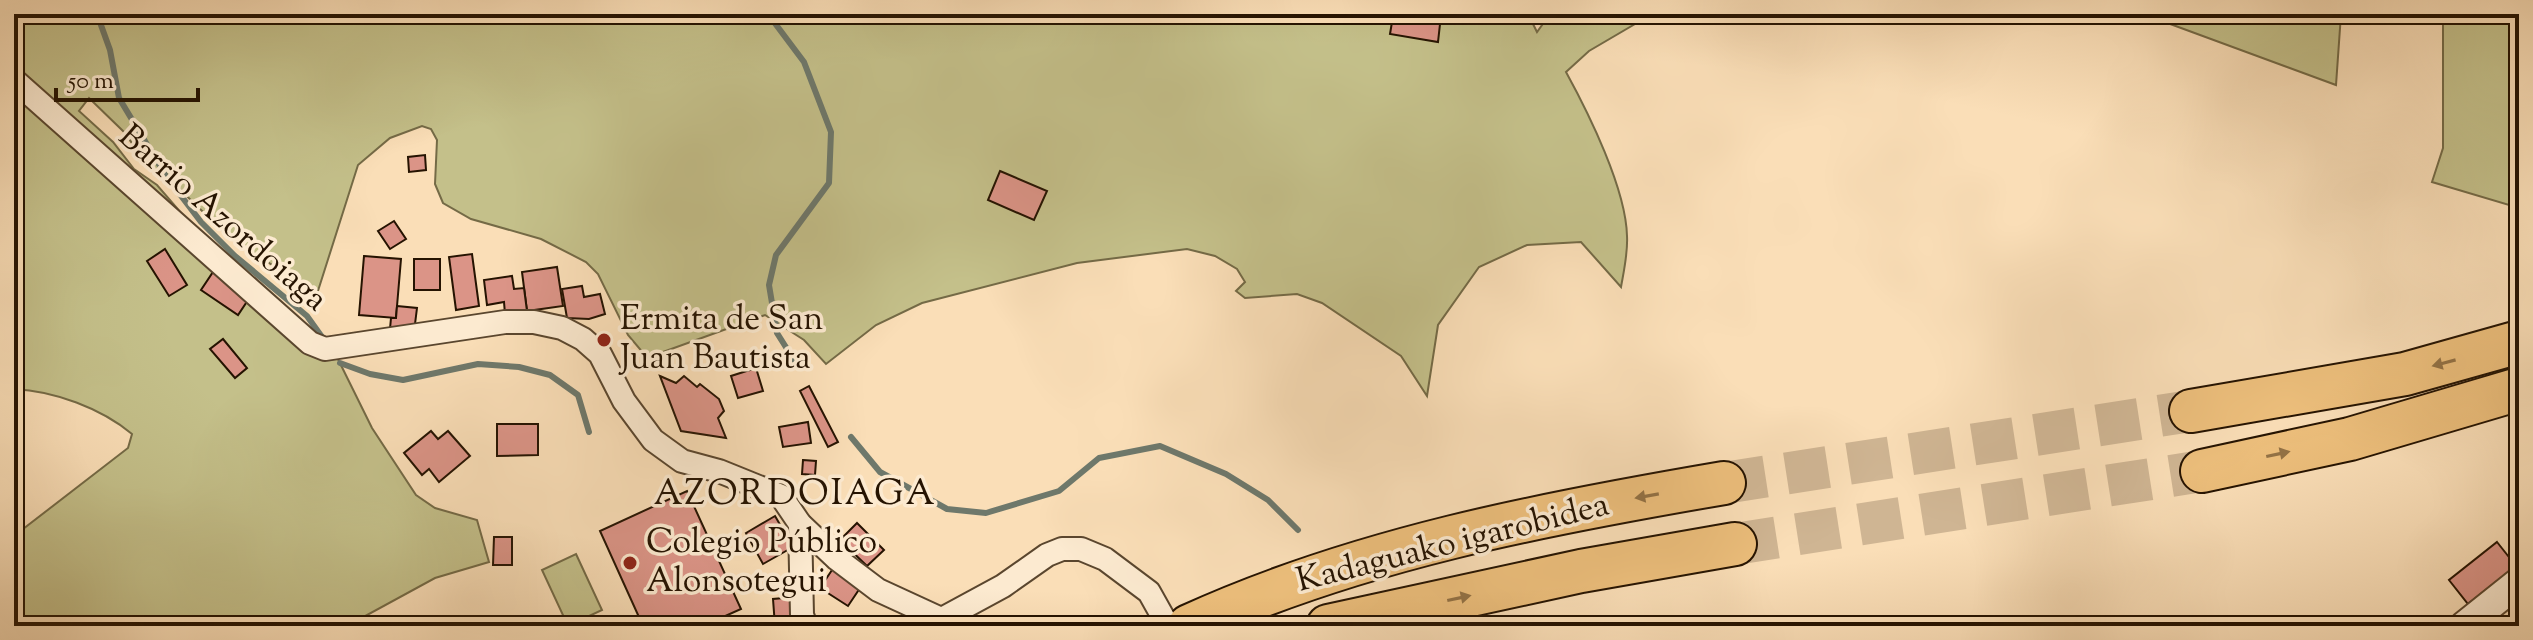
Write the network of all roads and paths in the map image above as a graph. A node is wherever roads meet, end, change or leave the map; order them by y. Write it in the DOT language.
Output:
graph roads {
  1 [pos="14,80"];
  2 [pos="2519,342"];
  3 [pos="2519,389"];
  4 [pos="2191,411"];
  5 [pos="2202,471"];
  6 [pos="1724,483"];
  7 [pos="800,524"];
  8 [pos="1735,544"];
  9 [pos="2519,582"];
  10 [pos="935,622"];
  11 [pos="806,626"];
  12 [pos="1168,626"];
  13 [pos="1189,626"];
  14 [pos="1328,626"];
  15 [pos="2464,626"];
  1 -- 7 [label="street, Barrio Azordoiaga"];
  2 -- 4 [label="highway, one-way"];
  5 -- 3 [label="highway, one-way"];
  6 -- 13 [label="highway, Kadaguako igarobidea, one-way"];
  7 -- 10 [label="street, Barrio Azordoiaga"];
  7 -- 11 [label="street"];
  14 -- 8 [label="highway, Kadaguako igarobidea, one-way"];
  9 -- 15 [label="street"];
  10 -- 12 [label="street, Barrio Azordoiaga"];
}
